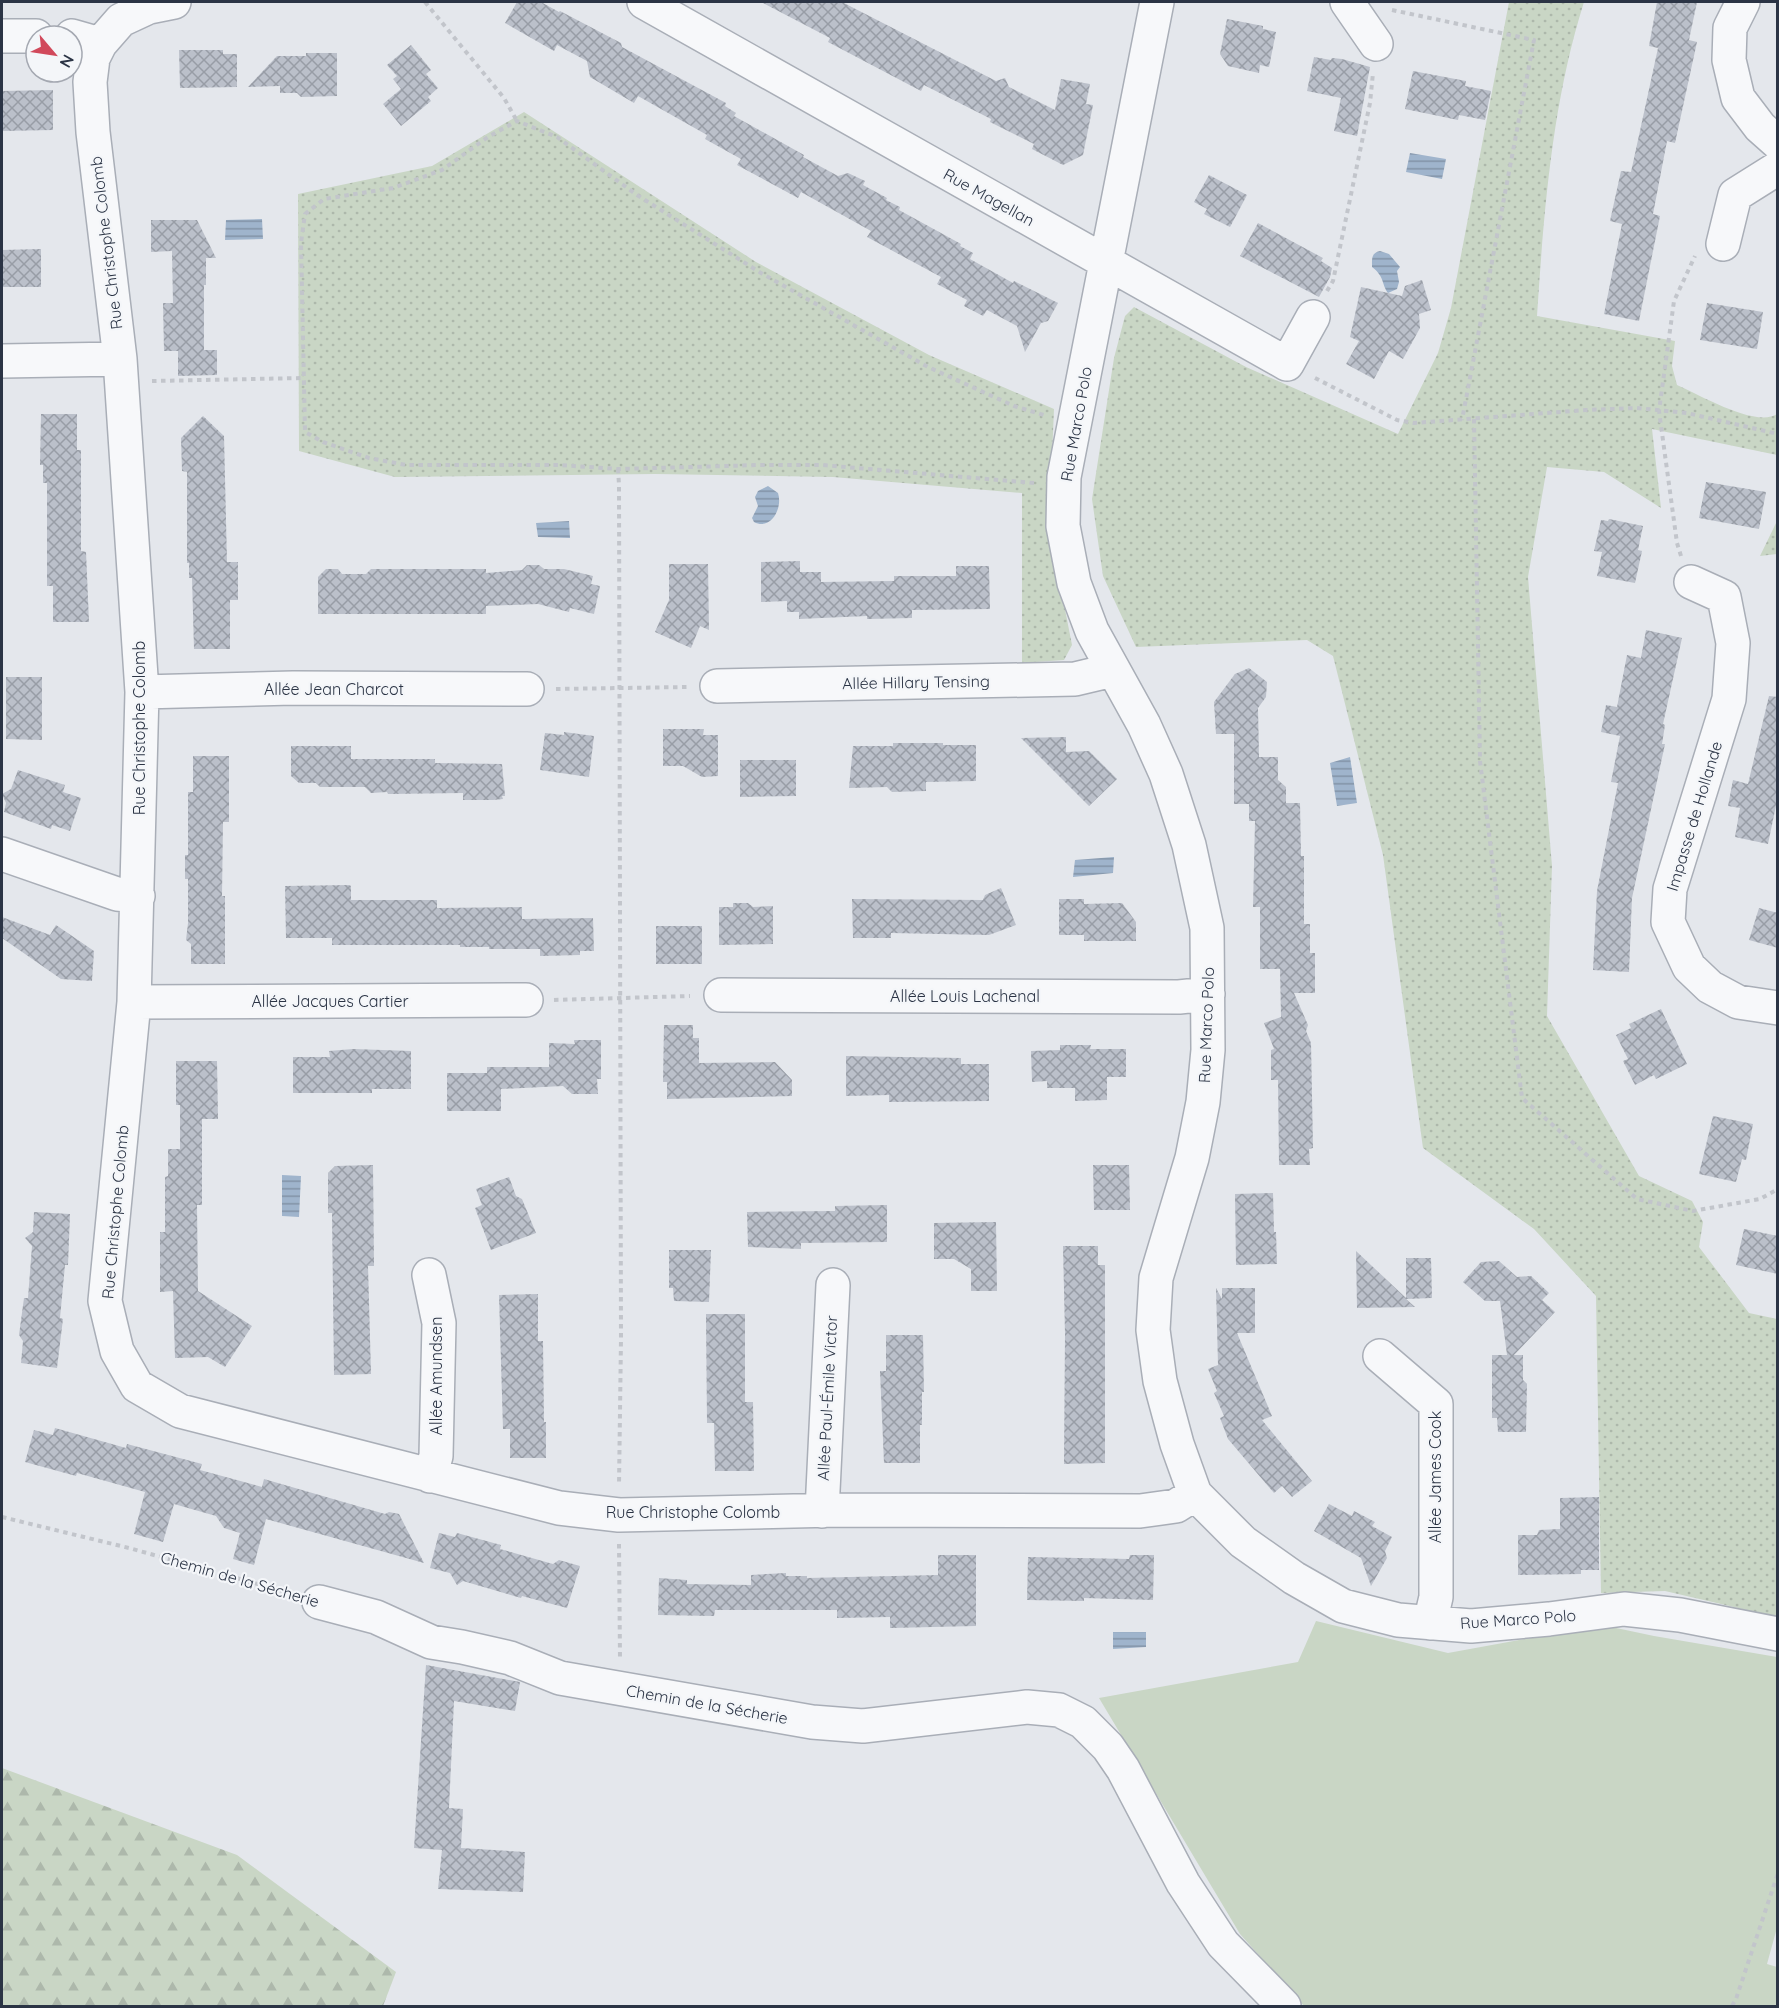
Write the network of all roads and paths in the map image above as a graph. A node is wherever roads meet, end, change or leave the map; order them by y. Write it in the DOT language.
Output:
graph roads {
  1 [pos="174,2"];
  2 [pos="425,2"];
  3 [pos="644,2"];
  4 [pos="1156,2"];
  5 [pos="1347,2"];
  6 [pos="1743,2"];
  7 [pos="2,36"];
  8 [pos="24,36"];
  9 [pos="86,40"];
  10 [pos="1376,44"];
  11 [pos="518,121"];
  12 [pos="1778,143"];
  13 [pos="1778,168"];
  14 [pos="1723,244"];
  15 [pos="1106,262"];
  16 [pos="1313,316"];
  17 [pos="2,361"];
  18 [pos="1287,364"];
  19 [pos="121,371"];
  20 [pos="304,378"];
  21 [pos="1659,411"];
  22 [pos="1056,419"];
  23 [pos="1474,419"];
  24 [pos="1462,420"];
  25 [pos="1778,434"];
  26 [pos="618,469"];
  27 [pos="1040,483"];
  28 [pos="1691,582"];
  29 [pos="1113,670"];
  30 [pos="717,686"];
  31 [pos="527,689"];
  32 [pos="620,689"];
  33 [pos="142,692"];
  34 [pos="2,854"];
  35 [pos="138,896"];
  36 [pos="1208,994"];
  37 [pos="721,995"];
  38 [pos="621,998"];
  39 [pos="526,1000"];
  40 [pos="134,1002"];
  41 [pos="1777,1011"];
  42 [pos="1778,1189"];
  43 [pos="429,1275"];
  44 [pos="833,1286"];
  45 [pos="1380,1356"];
  46 [pos="430,1476"];
  47 [pos="1195,1494"];
  48 [pos="822,1511"];
  49 [pos="619,1515"];
  50 [pos="2,1517"];
  51 [pos="319,1602"];
  52 [pos="1430,1623"];
  53 [pos="1730,1625"];
  54 [pos="1778,1634"];
  55 [pos="1778,1644"];
  56 [pos="621,1689"];
  57 [pos="1778,1873"];
  58 [pos="1284,2007"];
  59 [pos="1732,2007"];
  1 -- 9 [label="street, Rue Christophe Colomb"];
  2 -- 11 [label="path"];
  3 -- 15 [label="street, Rue Magellan"];
  4 -- 15 [label="street, Rue Marco Polo"];
  5 -- 10 [label="street"];
  6 -- 12 [label="street"];
  7 -- 8 [label="street"];
  9 -- 19 [label="street, Rue Christophe Colomb"];
  10 -- 16 [label="path"];
  10 -- 24 [label="path"];
  11 -- 20 [label="path"];
  11 -- 22 [label="path"];
  13 -- 14 [label="street"];
  14 -- 21 [label="path"];
  15 -- 18 [label="street, Rue Magellan"];
  15 -- 29 [label="street, Rue Marco Polo"];
  16 -- 18 [label="street"];
  17 -- 19 [label="street"];
  18 -- 24 [label="path"];
  19 -- 20 [label="path"];
  19 -- 33 [label="street, Rue Christophe Colomb"];
  20 -- 26 [label="path"];
  21 -- 23 [label="path"];
  21 -- 25 [label="path"];
  21 -- 28 [label="path"];
  23 -- 24 [label="path"];
  23 -- 42 [label="path"];
  26 -- 27 [label="path"];
  26 -- 32 [label="path"];
  28 -- 41 [label="street, Impasse de Hollande"];
  29 -- 30 [label="street, Allée Hillary Tensing"];
  29 -- 36 [label="street, Rue Marco Polo"];
  30 -- 32 [label="path"];
  31 -- 32 [label="path"];
  31 -- 33 [label="street, Allée Jean Charcot"];
  32 -- 38 [label="path"];
  33 -- 35 [label="street, Rue Christophe Colomb"];
  34 -- 35 [label="street"];
  35 -- 40 [label="street, Rue Christophe Colomb"];
  36 -- 37 [label="street, Allée Louis Lachenal"];
  36 -- 47 [label="street, Rue Marco Polo"];
  37 -- 38 [label="path"];
  38 -- 39 [label="path"];
  38 -- 49 [label="path"];
  39 -- 40 [label="street, Allée Jacques Cartier"];
  40 -- 46 [label="street, Rue Christophe Colomb"];
  43 -- 46 [label="street, Allée Amundsen"];
  44 -- 48 [label="street, Allée Paul-Émile Victor"];
  45 -- 52 [label="street, Allée James Cook"];
  46 -- 49 [label="street, Rue Christophe Colomb"];
  47 -- 48 [label="street, Rue Christophe Colomb"];
  47 -- 52 [label="street, Rue Marco Polo"];
  48 -- 49 [label="street, Rue Christophe Colomb"];
  49 -- 56 [label="path"];
  50 -- 51 [label="path, Chemin de la Sécherie"];
  51 -- 56 [label="street, Chemin de la Sécherie"];
  52 -- 53 [label="street, Rue Marco Polo"];
  53 -- 54 [label="street, Rue Marco Polo"];
  53 -- 55 [label="street, Rue Marco Polo"];
  56 -- 58 [label="street, Chemin de la Sécherie"];
  57 -- 59 [label="path"];
}
